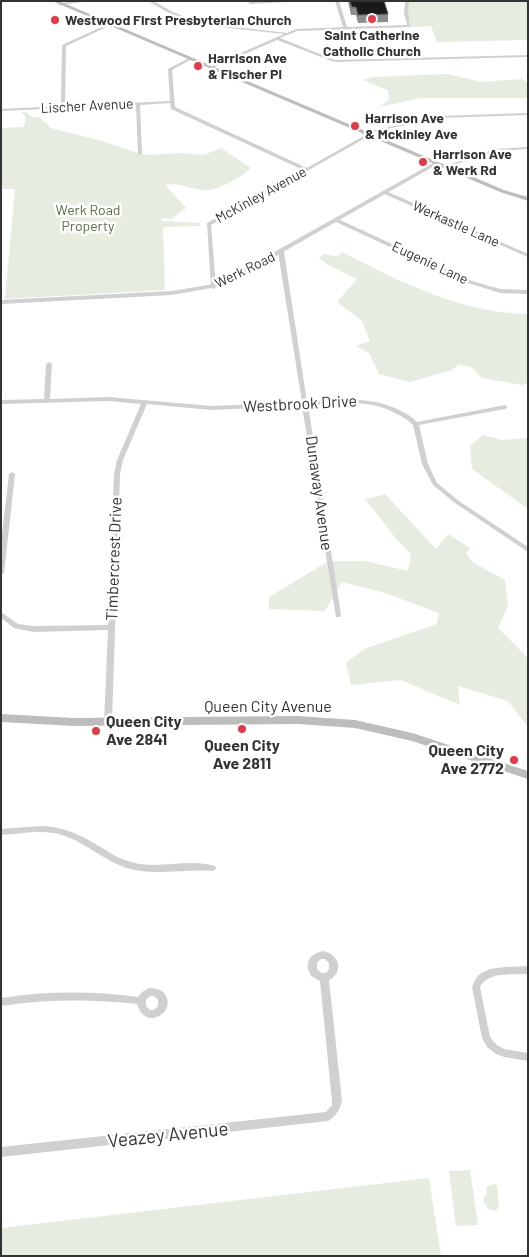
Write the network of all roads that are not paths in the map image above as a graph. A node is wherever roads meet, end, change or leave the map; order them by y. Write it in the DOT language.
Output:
graph roads {
  1 [pos="88,1"];
  2 [pos="150,1"];
  3 [pos="301,1"];
  4 [pos="337,1"];
  5 [pos="407,1"];
  6 [pos="56,3"];
  7 [pos="250,3"];
  8 [pos="108,26"];
  9 [pos="345,28"];
  10 [pos="288,33"];
  11 [pos="276,38"];
  12 [pos="528,56"];
  13 [pos="189,59"];
  14 [pos="210,68"];
  15 [pos="172,102"];
  16 [pos="138,104"];
  17 [pos="63,107"];
  18 [pos="1,110"];
  19 [pos="528,114"];
  20 [pos="366,134"];
  21 [pos="528,148"];
  22 [pos="140,154"];
  23 [pos="435,164"];
  24 [pos="443,167"];
  25 [pos="306,169"];
  26 [pos="384,192"];
  27 [pos="528,199"];
  28 [pos="336,220"];
  29 [pos="281,252"];
  30 [pos="528,256"];
  31 [pos="213,287"];
  32 [pos="528,292"];
  33 [pos="1,302"];
  34 [pos="49,364"];
  35 [pos="47,400"];
  36 [pos="1,402"];
  37 [pos="145,402"];
  38 [pos="306,404"];
  39 [pos="505,407"];
  40 [pos="416,424"];
  41 [pos="12,474"];
  42 [pos="528,550"];
  43 [pos="1,573"];
  44 [pos="1,614"];
  45 [pos="338,616"];
  46 [pos="111,627"];
  47 [pos="1,718"];
  48 [pos="108,722"];
  49 [pos="528,775"];
  50 [pos="1,832"];
  51 [pos="212,868"];
  52 [pos="528,970"];
  53 [pos="324,976"];
  54 [pos="141,1001"];
  55 [pos="1,1002"];
  56 [pos="528,1057"];
  57 [pos="1,1152"];
  1 -- 6 [label="street"];
  2 -- 10 [label="street"];
  3 -- 7 [label="street"];
  4 -- 9 [label="street"];
  5 -- 9 [label="street"];
  6 -- 8 [label="main road"];
  8 -- 13 [label="main road"];
  8 -- 17 [label="street"];
  9 -- 10 [label="street"];
  10 -- 11 [label="street"];
  11 -- 12 [label="street"];
  11 -- 14 [label="street"];
  13 -- 14 [label="main road"];
  13 -- 15 [label="street"];
  14 -- 20 [label="main road"];
  15 -- 16 [label="street, Lischer Avenue"];
  15 -- 25 [label="street"];
  16 -- 17 [label="street, Lischer Avenue"];
  16 -- 22 [label="street"];
  17 -- 18 [label="street, Lischer Avenue"];
  19 -- 20 [label="street, McKinley Avenue"];
  20 -- 23 [label="main road"];
  20 -- 25 [label="street, McKinley Avenue"];
  21 -- 24 [label="street"];
  23 -- 24 [label="main road"];
  23 -- 26 [label="street, Werk Road"];
  24 -- 27 [label="main road"];
  25 -- 31 [label="street, McKinley Avenue"];
  26 -- 28 [label="street, Werk Road"];
  26 -- 30 [label="street, Werkastle Lane"];
  28 -- 29 [label="street, Werk Road"];
  28 -- 32 [label="street, Eugenie Lane"];
  29 -- 31 [label="street, Werk Road"];
  29 -- 38 [label="street, Dunaway Avenue"];
  31 -- 33 [label="street, Werk Road"];
  34 -- 35 [label="street"];
  35 -- 36 [label="street, Westbrook Drive"];
  35 -- 37 [label="street, Westbrook Drive"];
  37 -- 38 [label="street, Westbrook Drive"];
  37 -- 46 [label="street, Timbercrest Drive"];
  38 -- 40 [label="street, Westbrook Drive"];
  38 -- 45 [label="street, Dunaway Avenue"];
  39 -- 40 [label="street"];
  40 -- 42 [label="street"];
  41 -- 43 [label="street"];
  44 -- 46 [label="street"];
  46 -- 48 [label="street, Timbercrest Drive"];
  47 -- 48 [label="main road, Queen City Avenue"];
  48 -- 49 [label="main road, Queen City Avenue"];
  50 -- 51 [label="street"];
  52 -- 56 [label="street"];
  53 -- 57 [label="street, Veazey Avenue"];
  54 -- 55 [label="street"];
}
